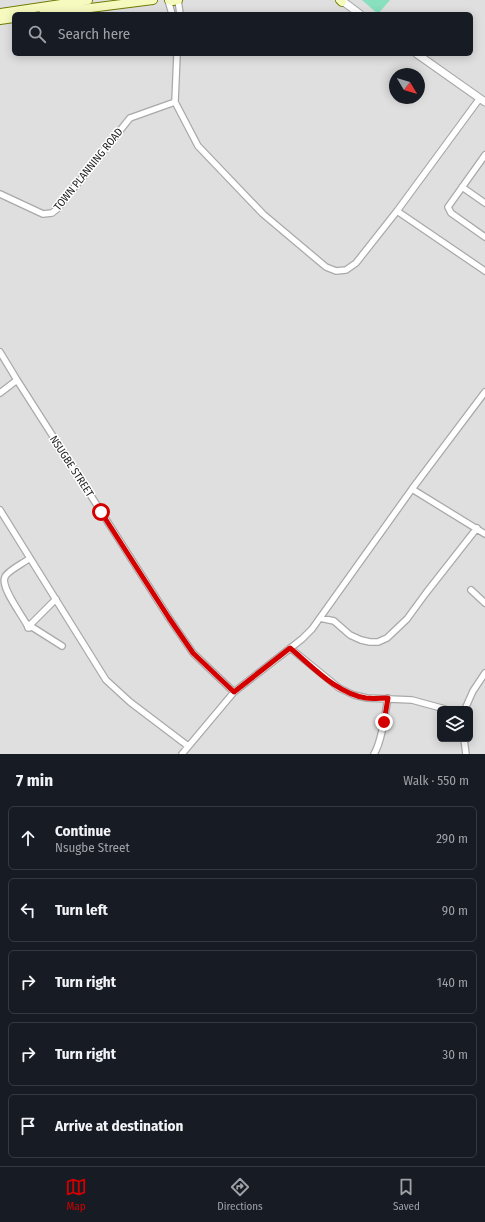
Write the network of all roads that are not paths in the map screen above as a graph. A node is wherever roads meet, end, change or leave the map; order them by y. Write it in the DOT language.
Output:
graph roads {
  1 [pos="88,0"];
  2 [pos="154,0"];
  3 [pos="168,0"];
  4 [pos="178,0"];
  5 [pos="341,0"];
  6 [pos="59,12"];
  7 [pos="171,12"];
  8 [pos="180,12"];
  9 [pos="357,12"];
  10 [pos="0,13"];
  11 [pos="12,18"];
  12 [pos="0,20"];
  13 [pos="177,56"];
  14 [pos="420,56"];
  15 [pos="483,98"];
  16 [pos="175,102"];
  17 [pos="485,155"];
  18 [pos="462,187"];
  19 [pos="0,194"];
  20 [pos="485,203"];
  21 [pos="397,211"];
  22 [pos="485,237"];
  23 [pos="485,271"];
  24 [pos="0,352"];
  25 [pos="17,380"];
  26 [pos="485,392"];
  27 [pos="0,393"];
  28 [pos="412,489"];
  29 [pos="0,510"];
  30 [pos="477,528"];
  31 [pos="485,534"];
  32 [pos="30,558"];
  33 [pos="471,590"];
  34 [pos="56,599"];
  35 [pos="485,603"];
  36 [pos="320,618"];
  37 [pos="30,625"];
  38 [pos="62,646"];
  39 [pos="290,648"];
  40 [pos="485,673"];
  41 [pos="234,692"];
  42 [pos="388,698"];
  43 [pos="466,706"];
  44 [pos="437,707"];
  45 [pos="464,742"];
  46 [pos="188,746"];
  47 [pos="182,754"];
  48 [pos="374,754"];
  49 [pos="466,754"];
  1 -- 10 [label="main road"];
  2 -- 6 [label="main road"];
  3 -- 4 [label="main road"];
  3 -- 7 [label="street"];
  4 -- 8 [label="street"];
  5 -- 9 [label="street"];
  11 -- 12 [label="main road"];
  13 -- 16 [label="street"];
  14 -- 15 [label="street"];
  15 -- 21 [label="street"];
  16 -- 19 [label="street, TOWN PLANNING ROAD"];
  16 -- 21 [label="street"];
  17 -- 18 [label="street"];
  18 -- 20 [label="street"];
  18 -- 22 [label="street"];
  21 -- 23 [label="street"];
  24 -- 25 [label="street, NSUGBE STREET"];
  25 -- 27 [label="street"];
  25 -- 41 [label="street, NSUGBE STREET"];
  26 -- 28 [label="street"];
  28 -- 30 [label="street"];
  28 -- 36 [label="street"];
  29 -- 32 [label="street"];
  30 -- 31 [label="street"];
  30 -- 36 [label="street"];
  32 -- 34 [label="street"];
  32 -- 37 [label="street"];
  33 -- 35 [label="street"];
  34 -- 37 [label="street"];
  34 -- 46 [label="street"];
  36 -- 39 [label="street"];
  37 -- 38 [label="street"];
  39 -- 41 [label="street"];
  39 -- 42 [label="street"];
  40 -- 43 [label="street"];
  41 -- 46 [label="street"];
  42 -- 44 [label="street"];
  42 -- 48 [label="street"];
  45 -- 49 [label="street"];
  46 -- 47 [label="street"];
}
